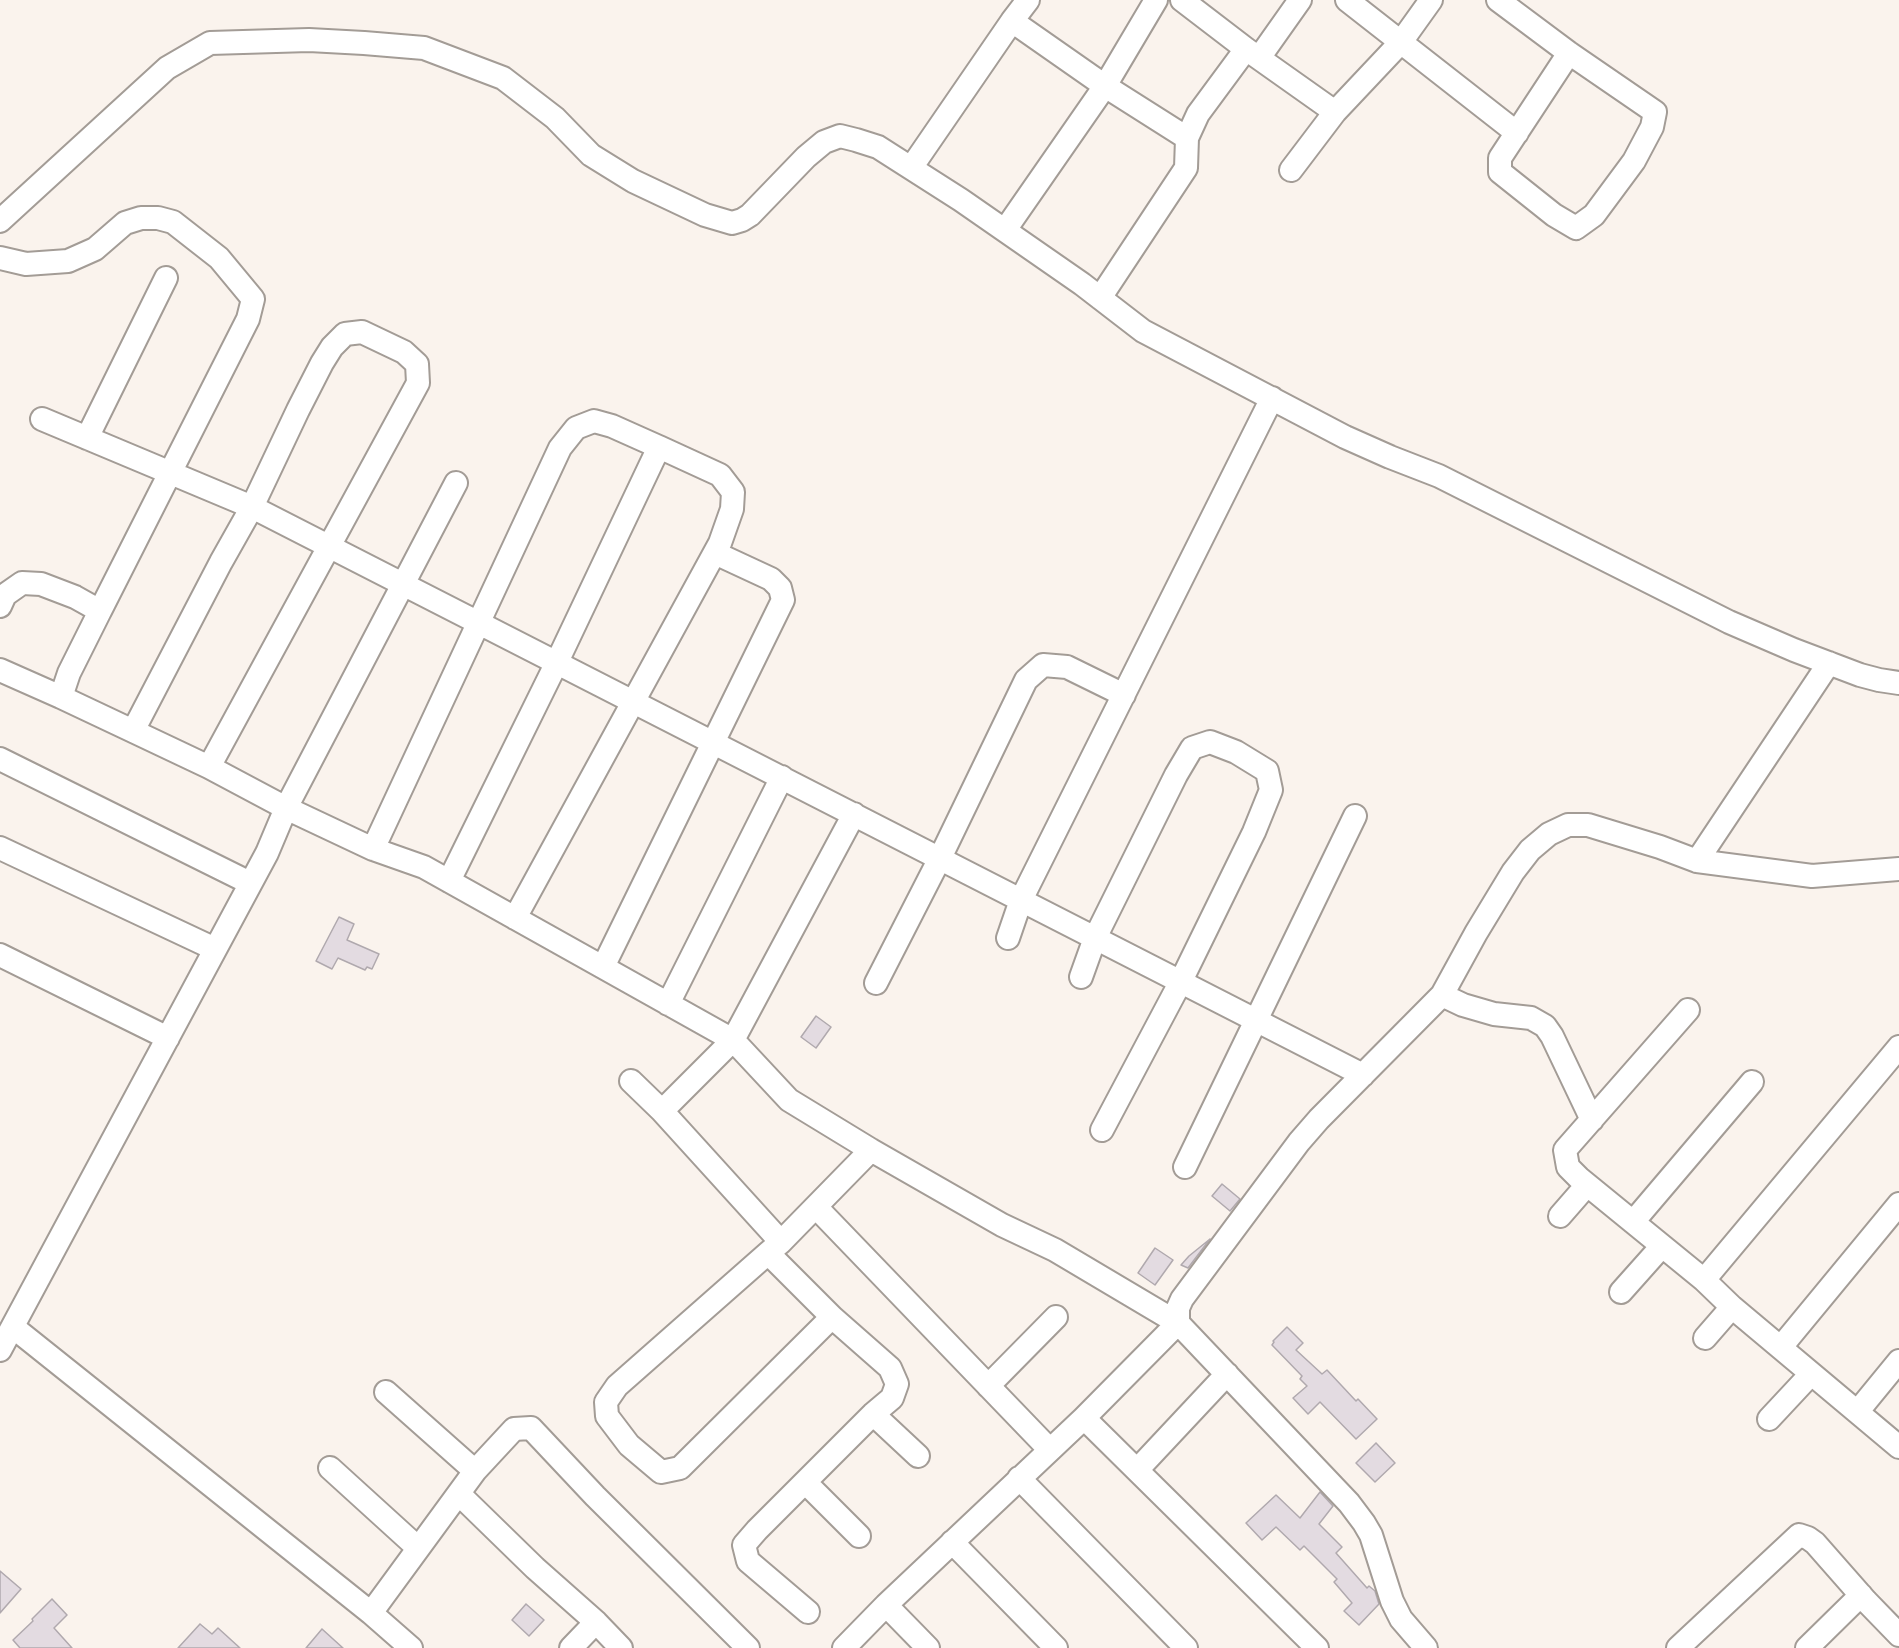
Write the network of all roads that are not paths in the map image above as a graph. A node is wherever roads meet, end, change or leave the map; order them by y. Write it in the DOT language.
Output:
graph roads {
  1 [pos="1028,0"];
  2 [pos="1156,0"];
  3 [pos="1182,0"];
  4 [pos="1300,0"];
  5 [pos="1347,0"];
  6 [pos="1431,0"];
  7 [pos="1498,0"];
  8 [pos="1012,21"];
  9 [pos="1401,42"];
  10 [pos="1252,53"];
  11 [pos="1569,53"];
  12 [pos="1105,86"];
  13 [pos="1335,112"];
  14 [pos="1517,133"];
  15 [pos="1187,138"];
  16 [pos="911,168"];
  17 [pos="1291,170"];
  18 [pos="0,221"];
  19 [pos="1005,230"];
  20 [pos="0,258"];
  21 [pos="166,278"];
  22 [pos="1100,298"];
  23 [pos="1272,398"];
  24 [pos="42,419"];
  25 [pos="87,438"];
  26 [pos="659,447"];
  27 [pos="170,473"];
  28 [pos="456,483"];
  29 [pos="252,507"];
  30 [pos="329,546"];
  31 [pos="715,553"];
  32 [pos="404,584"];
  33 [pos="0,606"];
  34 [pos="100,611"];
  35 [pos="478,622"];
  36 [pos="557,662"];
  37 [pos="1829,663"];
  38 [pos="0,670"];
  39 [pos="1899,683"];
  40 [pos="1124,695"];
  41 [pos="60,697"];
  42 [pos="633,702"];
  43 [pos="133,731"];
  44 [pos="714,742"];
  45 [pos="0,759"];
  46 [pos="209,767"];
  47 [pos="782,777"];
  48 [pos="286,808"];
  49 [pos="854,814"];
  50 [pos="1355,816"];
  51 [pos="0,848"];
  52 [pos="373,849"];
  53 [pos="940,858"];
  54 [pos="1696,861"];
  55 [pos="1899,869"];
  56 [pos="449,881"];
  57 [pos="250,883"];
  58 [pos="1021,900"];
  59 [pos="515,918"];
  60 [pos="1008,938"];
  61 [pos="1095,938"];
  62 [pos="215,949"];
  63 [pos="0,955"];
  64 [pos="603,967"];
  65 [pos="1081,977"];
  66 [pos="1181,981"];
  67 [pos="876,983"];
  68 [pos="1442,995"];
  69 [pos="668,1004"];
  70 [pos="1688,1011"];
  71 [pos="1257,1020"];
  72 [pos="168,1038"];
  73 [pos="732,1040"];
  74 [pos="1899,1047"];
  75 [pos="1363,1075"];
  76 [pos="631,1081"];
  77 [pos="1752,1082"];
  78 [pos="662,1112"];
  79 [pos="1592,1120"];
  80 [pos="1102,1130"];
  81 [pos="871,1150"];
  82 [pos="1185,1167"];
  83 [pos="1587,1185"];
  84 [pos="1899,1204"];
  85 [pos="816,1207"];
  86 [pos="1560,1216"];
  87 [pos="1633,1222"];
  88 [pos="1662,1246"];
  89 [pos="775,1248"];
  90 [pos="1704,1280"];
  91 [pos="1622,1292"];
  92 [pos="1732,1307"];
  93 [pos="832,1317"];
  94 [pos="1056,1317"];
  95 [pos="1178,1323"];
  96 [pos="13,1327"];
  97 [pos="1705,1338"];
  98 [pos="1781,1347"];
  99 [pos="0,1350"];
  100 [pos="1899,1361"];
  101 [pos="1227,1374"];
  102 [pos="1811,1374"];
  103 [pos="988,1386"];
  104 [pos="387,1392"];
  105 [pos="1858,1411"];
  106 [pos="873,1414"];
  107 [pos="1084,1418"];
  108 [pos="1769,1419"];
  109 [pos="1899,1447"];
  110 [pos="1050,1450"];
  111 [pos="918,1456"];
  112 [pos="330,1468"];
  113 [pos="1138,1469"];
  114 [pos="475,1471"];
  115 [pos="1019,1478"];
  116 [pos="805,1482"];
  117 [pos="459,1494"];
  118 [pos="859,1536"];
  119 [pos="952,1542"];
  120 [pos="418,1548"];
  121 [pos="1861,1595"];
  122 [pos="886,1605"];
  123 [pos="808,1612"];
  124 [pos="371,1613"];
  125 [pos="596,1622"];
  126 [pos="1899,1635"];
  127 [pos="411,1648"];
  128 [pos="571,1648"];
  129 [pos="621,1648"];
  130 [pos="748,1648"];
  131 [pos="844,1648"];
  132 [pos="928,1648"];
  133 [pos="1056,1648"];
  134 [pos="1186,1648"];
  135 [pos="1317,1648"];
  136 [pos="1426,1648"];
  137 [pos="1678,1648"];
  138 [pos="1807,1648"];
  1 -- 8 [label="street"];
  2 -- 12 [label="street"];
  3 -- 10 [label="street"];
  4 -- 10 [label="street"];
  5 -- 9 [label="street"];
  6 -- 9 [label="street"];
  7 -- 11 [label="street"];
  8 -- 12 [label="street"];
  8 -- 16 [label="street"];
  9 -- 13 [label="street"];
  9 -- 14 [label="street"];
  10 -- 13 [label="street"];
  10 -- 15 [label="street"];
  11 -- 14 [label="street"];
  11 -- 14 [label="street"];
  12 -- 15 [label="street"];
  12 -- 19 [label="street"];
  13 -- 17 [label="street"];
  15 -- 22 [label="street"];
  16 -- 18 [label="street"];
  16 -- 19 [label="street"];
  19 -- 22 [label="street"];
  20 -- 27 [label="street"];
  21 -- 25 [label="street"];
  22 -- 23 [label="street"];
  23 -- 37 [label="street"];
  23 -- 40 [label="street"];
  24 -- 25 [label="street"];
  25 -- 27 [label="street"];
  26 -- 31 [label="street"];
  26 -- 35 [label="street"];
  26 -- 36 [label="street"];
  27 -- 29 [label="street"];
  27 -- 34 [label="street"];
  28 -- 32 [label="street"];
  29 -- 30 [label="street"];
  29 -- 30 [label="street"];
  29 -- 43 [label="street"];
  30 -- 32 [label="street"];
  30 -- 46 [label="street"];
  31 -- 42 [label="street"];
  31 -- 44 [label="street"];
  32 -- 35 [label="street"];
  32 -- 48 [label="street"];
  33 -- 34 [label="street"];
  34 -- 41 [label="street"];
  35 -- 36 [label="street"];
  35 -- 52 [label="street"];
  36 -- 42 [label="street"];
  36 -- 56 [label="street"];
  37 -- 39 [label="street"];
  37 -- 54 [label="street"];
  38 -- 41 [label="street"];
  40 -- 53 [label="street"];
  40 -- 58 [label="street"];
  41 -- 43 [label="street"];
  42 -- 44 [label="street"];
  42 -- 59 [label="street"];
  43 -- 46 [label="street"];
  44 -- 47 [label="street"];
  44 -- 64 [label="street"];
  45 -- 57 [label="street"];
  46 -- 48 [label="street"];
  47 -- 49 [label="street"];
  47 -- 69 [label="street"];
  48 -- 52 [label="street"];
  48 -- 57 [label="street"];
  49 -- 53 [label="street"];
  49 -- 73 [label="street"];
  50 -- 71 [label="street"];
  51 -- 62 [label="street"];
  52 -- 56 [label="street"];
  53 -- 58 [label="street"];
  53 -- 67 [label="street"];
  54 -- 55 [label="street"];
  54 -- 68 [label="street"];
  56 -- 59 [label="street"];
  57 -- 62 [label="street"];
  58 -- 60 [label="street"];
  58 -- 61 [label="street"];
  59 -- 64 [label="street"];
  61 -- 65 [label="street"];
  61 -- 66 [label="street"];
  61 -- 66 [label="street"];
  62 -- 72 [label="street"];
  63 -- 72 [label="street"];
  64 -- 69 [label="street"];
  66 -- 71 [label="street"];
  66 -- 80 [label="street"];
  68 -- 75 [label="street"];
  68 -- 79 [label="street"];
  69 -- 73 [label="street"];
  70 -- 79 [label="street"];
  71 -- 75 [label="street"];
  71 -- 82 [label="street"];
  72 -- 96 [label="street"];
  73 -- 78 [label="street"];
  73 -- 81 [label="street"];
  74 -- 90 [label="street"];
  75 -- 95 [label="street"];
  76 -- 78 [label="street"];
  77 -- 87 [label="street"];
  78 -- 89 [label="street"];
  79 -- 83 [label="street"];
  81 -- 85 [label="street"];
  81 -- 95 [label="street"];
  83 -- 86 [label="street"];
  83 -- 87 [label="street"];
  84 -- 98 [label="street"];
  85 -- 89 [label="street"];
  85 -- 103 [label="street"];
  87 -- 88 [label="street"];
  88 -- 90 [label="street"];
  88 -- 91 [label="street"];
  89 -- 93 [label="street"];
  89 -- 93 [label="street"];
  90 -- 92 [label="street"];
  92 -- 97 [label="street"];
  92 -- 98 [label="street"];
  93 -- 106 [label="street"];
  94 -- 103 [label="street"];
  95 -- 101 [label="street"];
  95 -- 107 [label="street"];
  96 -- 99 [label="street"];
  96 -- 124 [label="street"];
  98 -- 102 [label="street"];
  100 -- 105 [label="street"];
  101 -- 113 [label="street"];
  101 -- 136 [label="street"];
  102 -- 105 [label="street"];
  102 -- 108 [label="street"];
  103 -- 110 [label="street"];
  104 -- 114 [label="street"];
  105 -- 109 [label="street"];
  106 -- 111 [label="street"];
  106 -- 116 [label="street"];
  107 -- 110 [label="street"];
  107 -- 113 [label="street"];
  110 -- 115 [label="street"];
  112 -- 120 [label="street"];
  113 -- 135 [label="street"];
  114 -- 117 [label="street"];
  114 -- 130 [label="street"];
  115 -- 119 [label="street"];
  115 -- 134 [label="street"];
  116 -- 118 [label="street"];
  116 -- 123 [label="street"];
  117 -- 120 [label="street"];
  117 -- 125 [label="street"];
  119 -- 122 [label="street"];
  119 -- 133 [label="street"];
  120 -- 124 [label="street"];
  121 -- 126 [label="street"];
  121 -- 137 [label="street"];
  121 -- 138 [label="street"];
  122 -- 131 [label="street"];
  122 -- 132 [label="street"];
  124 -- 127 [label="street"];
  125 -- 128 [label="street"];
  125 -- 129 [label="street"];
}
